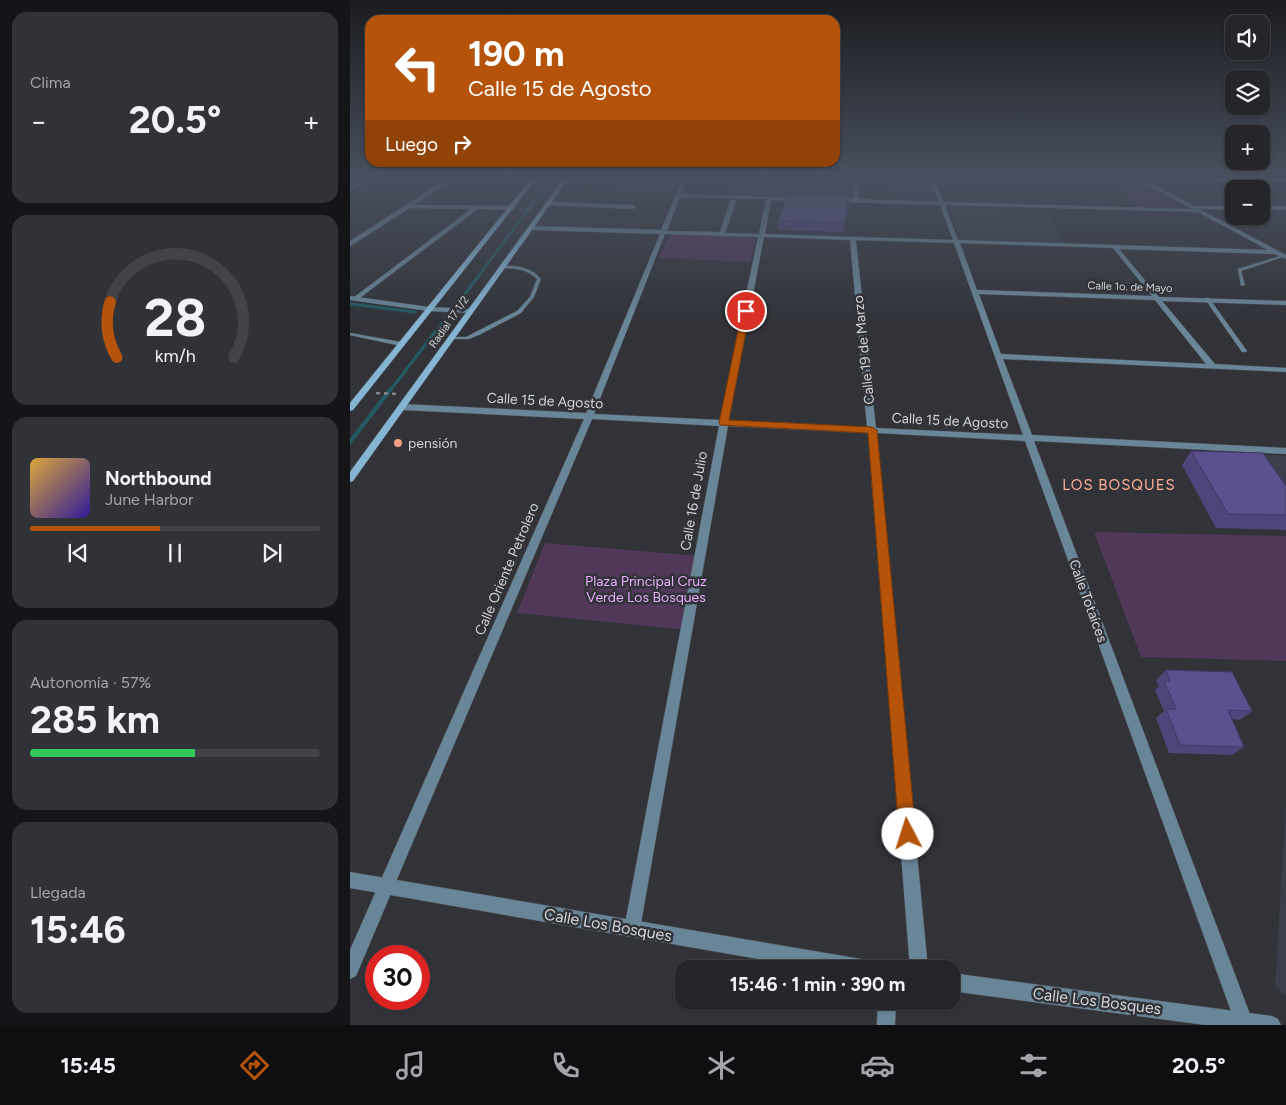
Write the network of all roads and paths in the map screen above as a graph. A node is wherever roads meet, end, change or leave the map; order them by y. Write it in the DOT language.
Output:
graph roads {
  1 [pos="379,226"];
  2 [pos="452,226"];
  3 [pos="498,226"];
  4 [pos="666,226"];
  5 [pos="725,226"];
  6 [pos="763,226"];
  7 [pos="950,226"];
  8 [pos="1229,226"];
  9 [pos="532,228"];
  10 [pos="664,232"];
  11 [pos="722,234"];
  12 [pos="761,236"];
  13 [pos="350,238"];
  14 [pos="358,239"];
  15 [pos="854,239"];
  16 [pos="956,242"];
  17 [pos="350,244"];
  18 [pos="1115,247"];
  19 [pos="1283,255"];
  20 [pos="503,267"];
  21 [pos="1243,285"];
  22 [pos="974,292"];
  23 [pos="1156,297"];
  24 [pos="353,298"];
  25 [pos="1206,299"];
  26 [pos="1286,303"];
  27 [pos="430,309"];
  28 [pos="470,311"];
  29 [pos="350,334"];
  30 [pos="451,338"];
  31 [pos="401,344"];
  32 [pos="1244,351"];
  33 [pos="998,356"];
  34 [pos="1212,366"];
  35 [pos="1286,370"];
  36 [pos="382,394"];
  37 [pos="393,394"];
  38 [pos="351,406"];
  39 [pos="402,407"];
  40 [pos="589,416"];
  41 [pos="724,423"];
  42 [pos="872,430"];
  43 [pos="1027,438"];
  44 [pos="1286,451"];
  45 [pos="350,479"];
  46 [pos="350,880"];
  47 [pos="386,887"];
  48 [pos="632,929"];
  49 [pos="814,960"];
  50 [pos="918,960"];
  51 [pos="350,970"];
  52 [pos="960,983"];
  53 [pos="887,1010"];
  54 [pos="1245,1023"];
  55 [pos="886,1025"];
  56 [pos="1272,1025"];
  1 -- 14 [label="street"];
  2 -- 24 [label="street"];
  3 -- 27 [label="main road, Radial 17 1/2"];
  4 -- 10 [label="street, Calle Oriente Petrolero"];
  5 -- 11 [label="street"];
  6 -- 12 [label="street, Calle 16 de Julio"];
  7 -- 16 [label="street, Calle Totaíces"];
  8 -- 19 [label="street"];
  9 -- 10 [label="street"];
  9 -- 20 [label="main road, Radial 17 1/2"];
  10 -- 11 [label="street"];
  10 -- 40 [label="street, Calle Oriente Petrolero"];
  11 -- 12 [label="street"];
  12 -- 15 [label="street"];
  12 -- 41 [label="street, Calle 16 de Julio"];
  13 -- 14 [label="street"];
  14 -- 17 [label="street"];
  15 -- 16 [label="street"];
  15 -- 42 [label="street, Calle 19 de Marzo"];
  16 -- 18 [label="street"];
  16 -- 22 [label="street, Calle Totaíces"];
  18 -- 19 [label="street"];
  18 -- 23 [label="street"];
  19 -- 21 [label="lane"];
  20 -- 28 [label="main road, Radial 17 1/2"];
  20 -- 30 [label="lane"];
  22 -- 23 [label="street, Calle 1o. de Mayo"];
  22 -- 33 [label="street, Calle Totaíces"];
  23 -- 25 [label="street, Calle 1o. de Mayo"];
  23 -- 34 [label="street"];
  24 -- 27 [label="street"];
  25 -- 26 [label="street, Calle 1o. de Mayo"];
  25 -- 32 [label="lane"];
  27 -- 28 [label="street"];
  27 -- 31 [label="main road, Radial 17 1/2"];
  28 -- 30 [label="main road, Radial 17 1/2"];
  29 -- 31 [label="lane"];
  30 -- 39 [label="main road, Radial 17 1/2"];
  31 -- 38 [label="main road, Radial 17 1/2"];
  33 -- 34 [label="street"];
  33 -- 43 [label="street, Calle Totaíces"];
  34 -- 35 [label="street"];
  36 -- 37 [label="path"];
  39 -- 40 [label="street, Calle 15 de Agosto"];
  39 -- 45 [label="main road, Radial 17 1/2"];
  40 -- 41 [label="street, Calle 15 de Agosto"];
  40 -- 47 [label="street, Calle Oriente Petrolero"];
  41 -- 42 [label="street, Calle 15 de Agosto"];
  41 -- 48 [label="street, Calle 16 de Julio"];
  42 -- 43 [label="street, Calle 15 de Agosto"];
  42 -- 50 [label="street, Calle 19 de Marzo"];
  43 -- 44 [label="street, Calle 15 de Agosto"];
  43 -- 54 [label="street, Calle Totaíces"];
  46 -- 47 [label="street, Calle Los Bosques"];
  47 -- 48 [label="street, Calle Los Bosques"];
  47 -- 51 [label="street, Calle Oriente Petrolero"];
  48 -- 49 [label="street, Calle Los Bosques"];
  52 -- 54 [label="street, Calle Los Bosques"];
  53 -- 55 [label="street"];
  54 -- 56 [label="street, Calle Los Bosques"];
}
